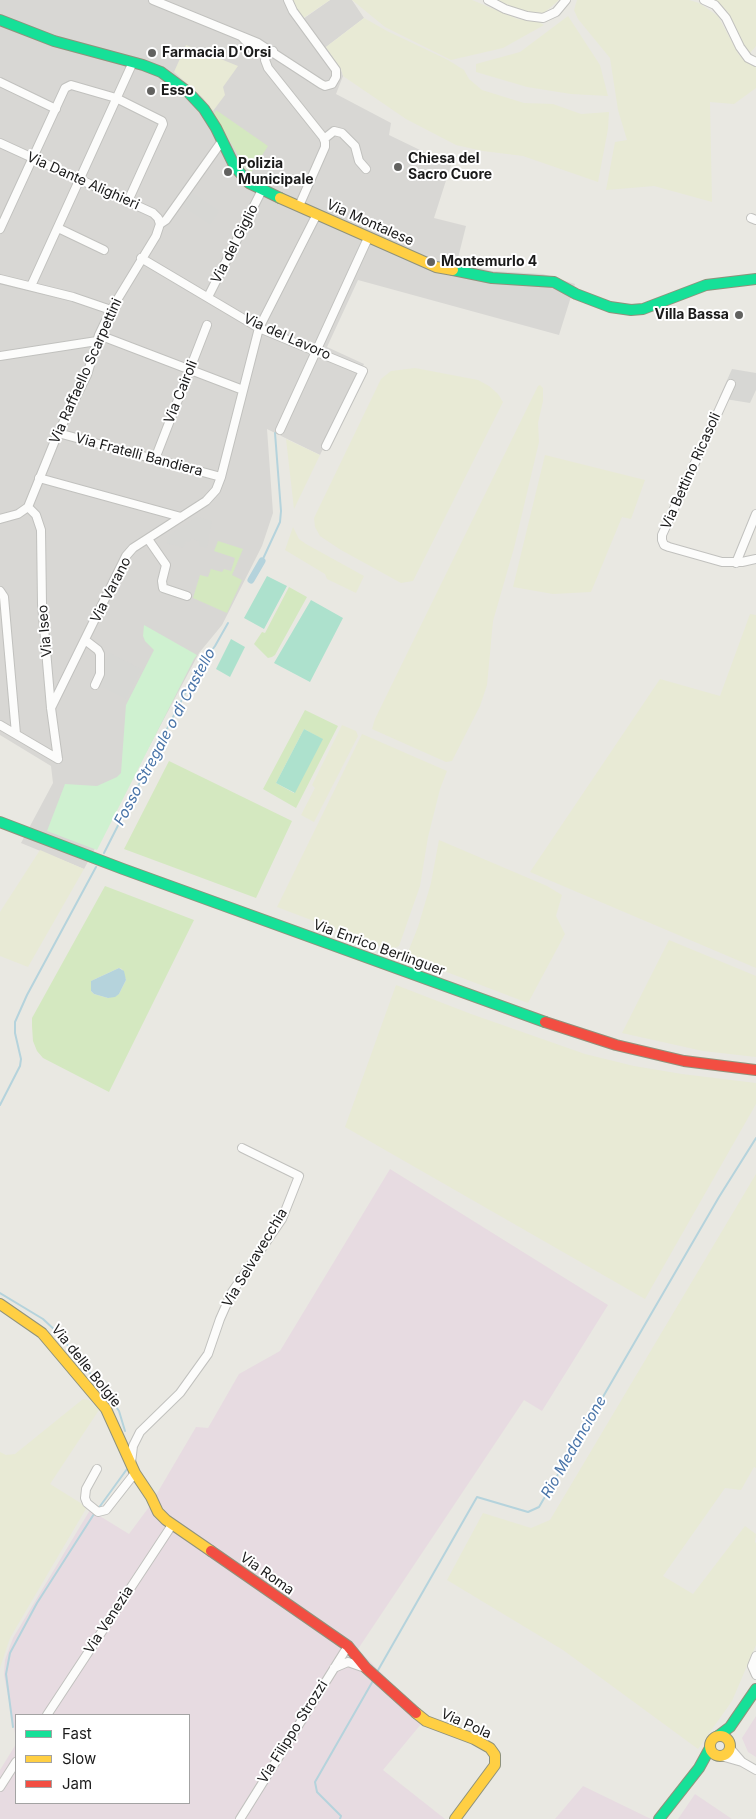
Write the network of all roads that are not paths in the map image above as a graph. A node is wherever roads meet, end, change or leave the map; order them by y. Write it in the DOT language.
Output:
graph roads {
  1 [pos="153,0"];
  2 [pos="288,0"];
  3 [pos="488,0"];
  4 [pos="566,0"];
  5 [pos="704,0"];
  6 [pos="173,4"];
  7 [pos="0,20"];
  8 [pos="271,52"];
  9 [pos="133,62"];
  10 [pos="756,62"];
  11 [pos="0,82"];
  12 [pos="116,98"];
  13 [pos="56,109"];
  14 [pos="324,140"];
  15 [pos="222,141"];
  16 [pos="0,143"];
  17 [pos="32,159"];
  18 [pos="366,169"];
  19 [pos="78,180"];
  20 [pos="262,190"];
  21 [pos="128,201"];
  22 [pos="299,206"];
  23 [pos="317,214"];
  24 [pos="160,224"];
  25 [pos="58,228"];
  26 [pos="0,229"];
  27 [pos="368,238"];
  28 [pos="104,250"];
  29 [pos="141,258"];
  30 [pos="0,279"];
  31 [pos="756,279"];
  32 [pos="31,286"];
  33 [pos="208,297"];
  34 [pos="111,310"];
  35 [pos="207,325"];
  36 [pos="259,328"];
  37 [pos="98,338"];
  38 [pos="317,351"];
  39 [pos="0,356"];
  40 [pos="190,369"];
  41 [pos="730,384"];
  42 [pos="243,390"];
  43 [pos="280,430"];
  44 [pos="58,432"];
  45 [pos="326,446"];
  46 [pos="154,459"];
  47 [pos="39,478"];
  48 [pos="221,478"];
  49 [pos="28,507"];
  50 [pos="756,514"];
  51 [pos="181,517"];
  52 [pos="0,520"];
  53 [pos="148,539"];
  54 [pos="756,559"];
  55 [pos="736,563"];
  56 [pos="0,591"];
  57 [pos="187,596"];
  58 [pos="85,640"];
  59 [pos="95,685"];
  60 [pos="51,708"];
  61 [pos="0,725"];
  62 [pos="16,734"];
  63 [pos="0,822"];
  64 [pos="756,1070"];
  65 [pos="242,1148"];
  66 [pos="0,1304"];
  67 [pos="131,1463"];
  68 [pos="97,1469"];
  69 [pos="135,1473"];
  70 [pos="172,1524"];
  71 [pos="348,1646"];
  72 [pos="756,1656"];
  73 [pos="332,1669"];
  74 [pos="369,1671"];
  75 [pos="756,1675"];
  76 [pos="756,1689"];
  77 [pos="48,1714"];
  78 [pos="730,1727"];
  79 [pos="718,1736"];
  80 [pos="729,1744"];
  81 [pos="710,1748"];
  82 [pos="719,1756"];
  83 [pos="742,1762"];
  84 [pos="15,1764"];
  85 [pos="699,1768"];
  86 [pos="756,1770"];
  87 [pos="0,1787"];
  88 [pos="240,1819"];
  89 [pos="455,1819"];
  90 [pos="659,1819"];
  1 -- 6 [label="street"];
  2 -- 8 [label="street"];
  3 -- 4 [label="street"];
  5 -- 10 [label="street"];
  6 -- 8 [label="street"];
  7 -- 9 [label="street, Via Montalese"];
  8 -- 14 [label="street"];
  9 -- 12 [label="street"];
  9 -- 15 [label="street, Via Montalese"];
  11 -- 13 [label="street"];
  12 -- 13 [label="street"];
  12 -- 19 [label="street"];
  12 -- 21 [label="street"];
  13 -- 17 [label="street"];
  14 -- 18 [label="street"];
  14 -- 22 [label="street"];
  15 -- 20 [label="street, Via Montalese"];
  15 -- 24 [label="street, Via Raffaello Scarpettini"];
  16 -- 17 [label="street, Via Dante Alighieri"];
  17 -- 19 [label="street, Via Dante Alighieri"];
  17 -- 26 [label="street"];
  19 -- 21 [label="street, Via Dante Alighieri"];
  19 -- 25 [label="street"];
  20 -- 22 [label="street, Via Montalese"];
  20 -- 33 [label="street, Via del Giglio"];
  21 -- 24 [label="street, Via Dante Alighieri"];
  22 -- 23 [label="street, Via Montalese"];
  23 -- 27 [label="street, Via Montalese"];
  23 -- 36 [label="street, Via Varano"];
  24 -- 29 [label="street, Via Raffaello Scarpettini"];
  25 -- 28 [label="street"];
  25 -- 32 [label="street"];
  27 -- 31 [label="street, Via Montalese"];
  27 -- 38 [label="street"];
  29 -- 33 [label="street, Via del Lavoro"];
  29 -- 34 [label="street, Via Raffaello Scarpettini"];
  30 -- 32 [label="street"];
  32 -- 34 [label="street"];
  33 -- 36 [label="street, Via del Lavoro"];
  34 -- 37 [label="street, Via Raffaello Scarpettini"];
  35 -- 40 [label="street, Via Cairoli"];
  36 -- 38 [label="street, Via del Lavoro"];
  36 -- 42 [label="street, Via Varano"];
  37 -- 39 [label="street"];
  37 -- 40 [label="street"];
  37 -- 44 [label="street, Via Raffaello Scarpettini"];
  38 -- 43 [label="street"];
  38 -- 45 [label="street, Via del Lavoro"];
  40 -- 42 [label="street"];
  40 -- 46 [label="street, Via Cairoli"];
  41 -- 55 [label="street, Via Bettino Ricasoli"];
  42 -- 48 [label="street, Via Varano"];
  44 -- 46 [label="street, Via Fratelli Bandiera"];
  44 -- 47 [label="street, Via Raffaello Scarpettini"];
  46 -- 48 [label="street, Via Fratelli Bandiera"];
  47 -- 49 [label="street, Via Raffaello Scarpettini"];
  47 -- 51 [label="street"];
  48 -- 51 [label="street, Via Varano"];
  49 -- 52 [label="street"];
  49 -- 60 [label="street, Via Iseo"];
  50 -- 55 [label="street"];
  51 -- 53 [label="street, Via Varano"];
  53 -- 57 [label="street"];
  53 -- 58 [label="street, Via Varano"];
  54 -- 55 [label="street"];
  56 -- 62 [label="street"];
  58 -- 59 [label="street"];
  58 -- 60 [label="street, Via Varano"];
  60 -- 62 [label="street, Via Iseo"];
  61 -- 62 [label="street"];
  63 -- 64 [label="street, Via Enrico Berlinguer"];
  65 -- 67 [label="street, Via Selvavecchia"];
  66 -- 67 [label="street, Via delle Bolgie"];
  67 -- 69 [label="street, Via delle Bolgie"];
  68 -- 69 [label="street"];
  69 -- 70 [label="street, Via Roma"];
  70 -- 71 [label="street, Via Roma"];
  70 -- 77 [label="street, Via Venezia"];
  71 -- 73 [label="street, Via Filippo Strozzi"];
  71 -- 74 [label="street, Via Pola"];
  72 -- 75 [label="street"];
  73 -- 74 [label="street"];
  73 -- 88 [label="street, Via Filippo Strozzi"];
  74 -- 89 [label="street, Via Pola"];
  76 -- 78 [label="street"];
  78 -- 79 [label="street"];
  78 -- 80 [label="street"];
  79 -- 80 [label="street"];
  79 -- 81 [label="street"];
  80 -- 82 [label="street"];
  80 -- 83 [label="street"];
  81 -- 82 [label="street"];
  81 -- 85 [label="street"];
  82 -- 83 [label="street"];
  82 -- 85 [label="street"];
  83 -- 86 [label="street"];
  84 -- 87 [label="street"];
  85 -- 90 [label="street"];
}
